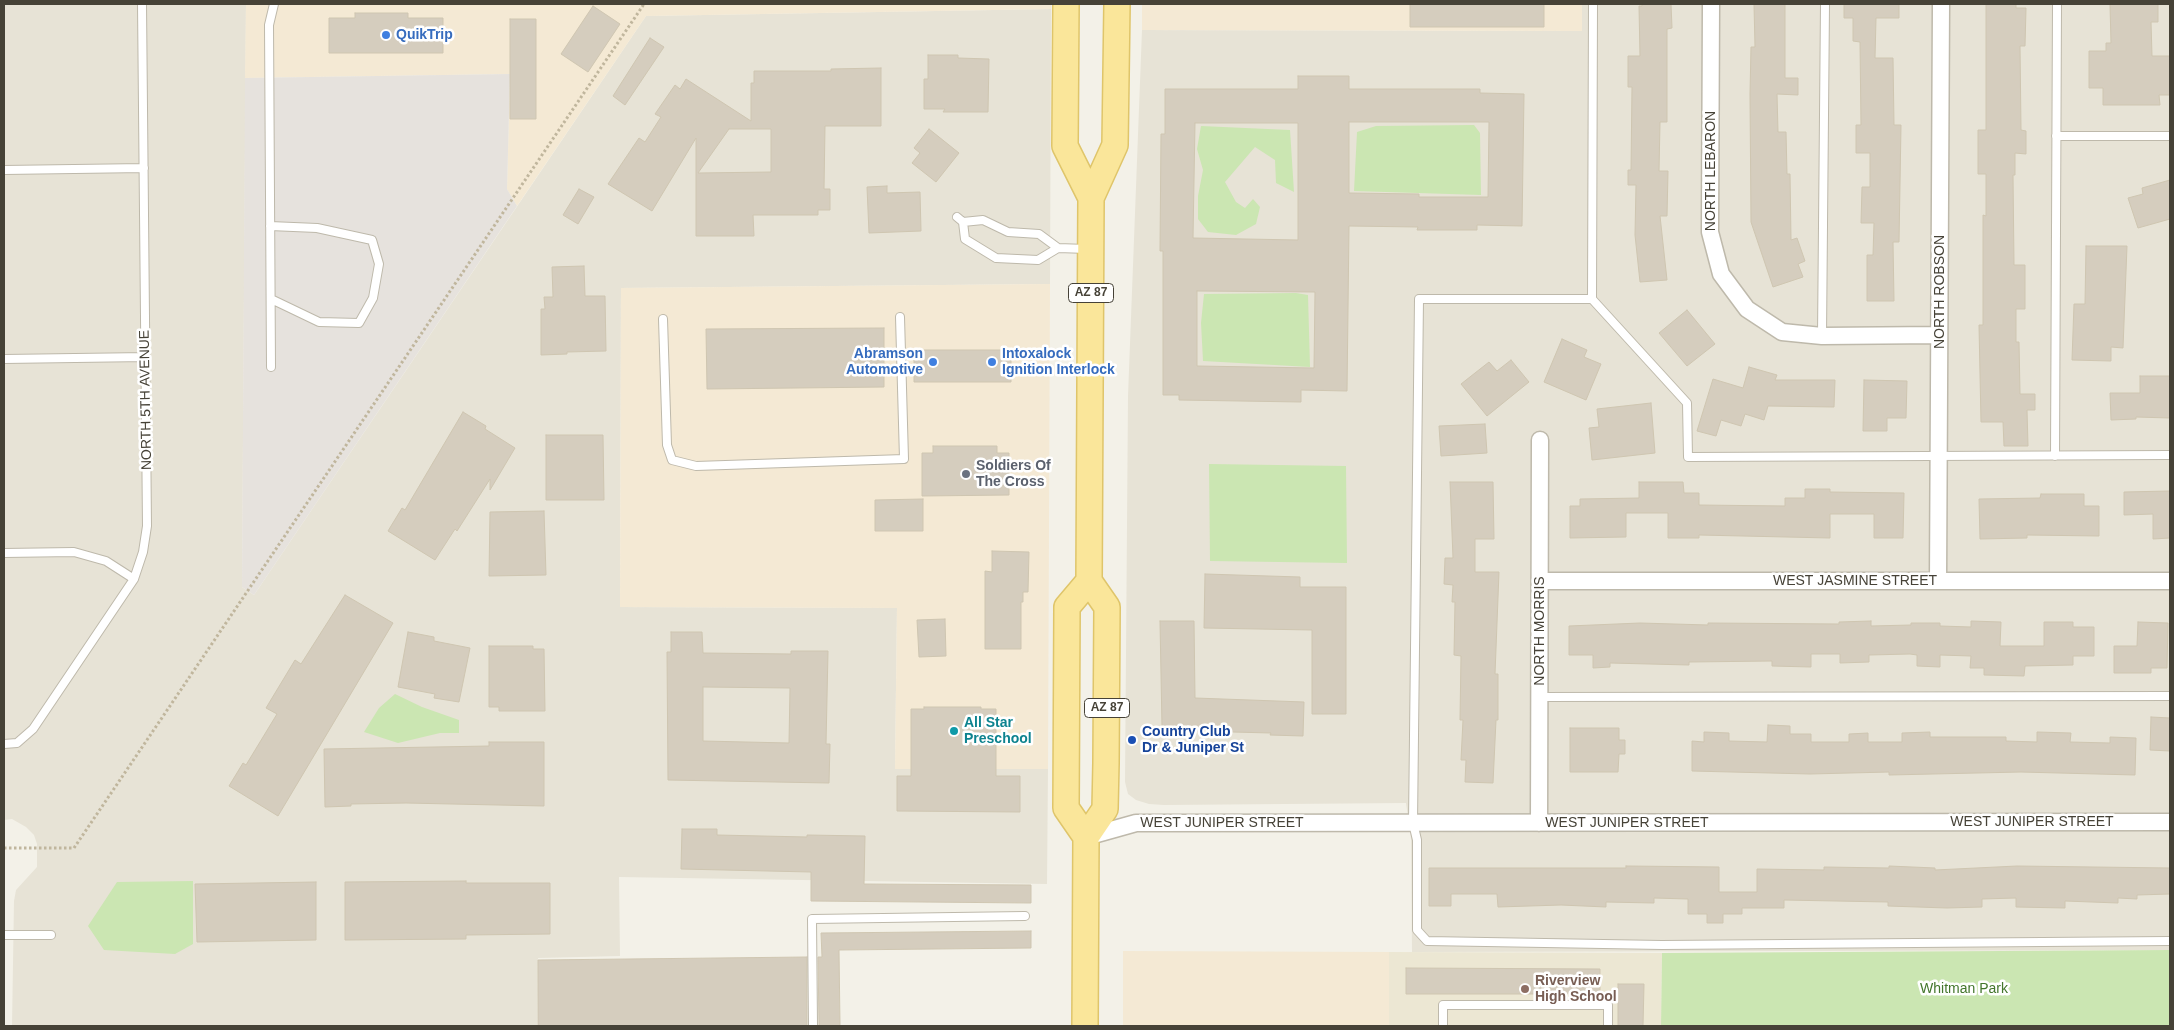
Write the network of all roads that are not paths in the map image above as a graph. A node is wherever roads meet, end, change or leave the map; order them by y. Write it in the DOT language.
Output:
graph roads {
  1 [pos="142,4"];
  2 [pos="274,4"];
  3 [pos="1066,4"];
  4 [pos="1117,4"];
  5 [pos="1593,4"];
  6 [pos="1711,4"];
  7 [pos="1825,4"];
  8 [pos="1941,4"];
  9 [pos="2057,4"];
  10 [pos="2056,136"];
  11 [pos="2170,136"];
  12 [pos="144,168"];
  13 [pos="4,170"];
  14 [pos="1091,198"];
  15 [pos="270,226"];
  16 [pos="1058,248"];
  17 [pos="1091,249"];
  18 [pos="1592,299"];
  19 [pos="271,300"];
  20 [pos="900,317"];
  21 [pos="663,319"];
  22 [pos="1939,335"];
  23 [pos="1822,336"];
  24 [pos="146,357"];
  25 [pos="4,359"];
  26 [pos="271,367"];
  27 [pos="1540,440"];
  28 [pos="2170,455"];
  29 [pos="1939,456"];
  30 [pos="2055,456"];
  31 [pos="4,553"];
  32 [pos="134,579"];
  33 [pos="1089,581"];
  34 [pos="1540,581"];
  35 [pos="1938,581"];
  36 [pos="2170,581"];
  37 [pos="2170,696"];
  38 [pos="1539,697"];
  39 [pos="4,744"];
  40 [pos="2170,822"];
  41 [pos="1413,823"];
  42 [pos="1539,823"];
  43 [pos="1086,836"];
  44 [pos="1025,916"];
  45 [pos="4,935"];
  46 [pos="51,935"];
  47 [pos="2170,941"];
  48 [pos="813,1026"];
  49 [pos="1085,1026"];
  50 [pos="1442,1026"];
  51 [pos="1608,1026"];
  1 -- 12 [label="lane, NORTH 5TH AVENUE"];
  2 -- 15 [label="lane"];
  3 -- 14 [label="main road, AZ 87"];
  4 -- 14 [label="main road, AZ 87"];
  5 -- 18 [label="lane"];
  6 -- 23 [label="street, NORTH LEBARON"];
  7 -- 23 [label="lane"];
  8 -- 22 [label="street, NORTH ROBSON"];
  9 -- 10 [label="lane"];
  10 -- 11 [label="lane"];
  10 -- 30 [label="lane"];
  12 -- 13 [label="lane"];
  12 -- 24 [label="lane, NORTH 5TH AVENUE"];
  14 -- 17 [label="main road, AZ 87"];
  15 -- 19 [label="lane"];
  15 -- 19 [label="lane"];
  16 -- 16 [label="lane"];
  16 -- 17 [label="lane"];
  17 -- 33 [label="main road, AZ 87"];
  18 -- 29 [label="lane"];
  18 -- 41 [label="lane"];
  19 -- 26 [label="lane"];
  20 -- 21 [label="lane"];
  22 -- 23 [label="street, NORTH LEBARON"];
  22 -- 29 [label="street, NORTH ROBSON"];
  24 -- 25 [label="lane"];
  24 -- 32 [label="lane, NORTH 5TH AVENUE"];
  27 -- 34 [label="street, NORTH MORRIS"];
  28 -- 30 [label="lane"];
  29 -- 30 [label="lane"];
  29 -- 35 [label="street, NORTH ROBSON"];
  31 -- 32 [label="lane"];
  32 -- 39 [label="lane, NORTH 5TH AVENUE"];
  33 -- 43 [label="main road, AZ 87"];
  33 -- 43 [label="main road, AZ 87"];
  34 -- 35 [label="street, WEST JASMINE STREET"];
  34 -- 38 [label="street, NORTH MORRIS"];
  35 -- 36 [label="street, WEST JASMINE STREET"];
  37 -- 38 [label="lane"];
  38 -- 42 [label="street, NORTH MORRIS"];
  40 -- 42 [label="street, WEST JUNIPER STREET"];
  41 -- 42 [label="street, WEST JUNIPER STREET"];
  41 -- 43 [label="street, WEST JUNIPER STREET"];
  41 -- 47 [label="lane"];
  43 -- 49 [label="main road"];
  44 -- 48 [label="lane"];
  45 -- 46 [label="lane"];
  50 -- 51 [label="lane"];
}
